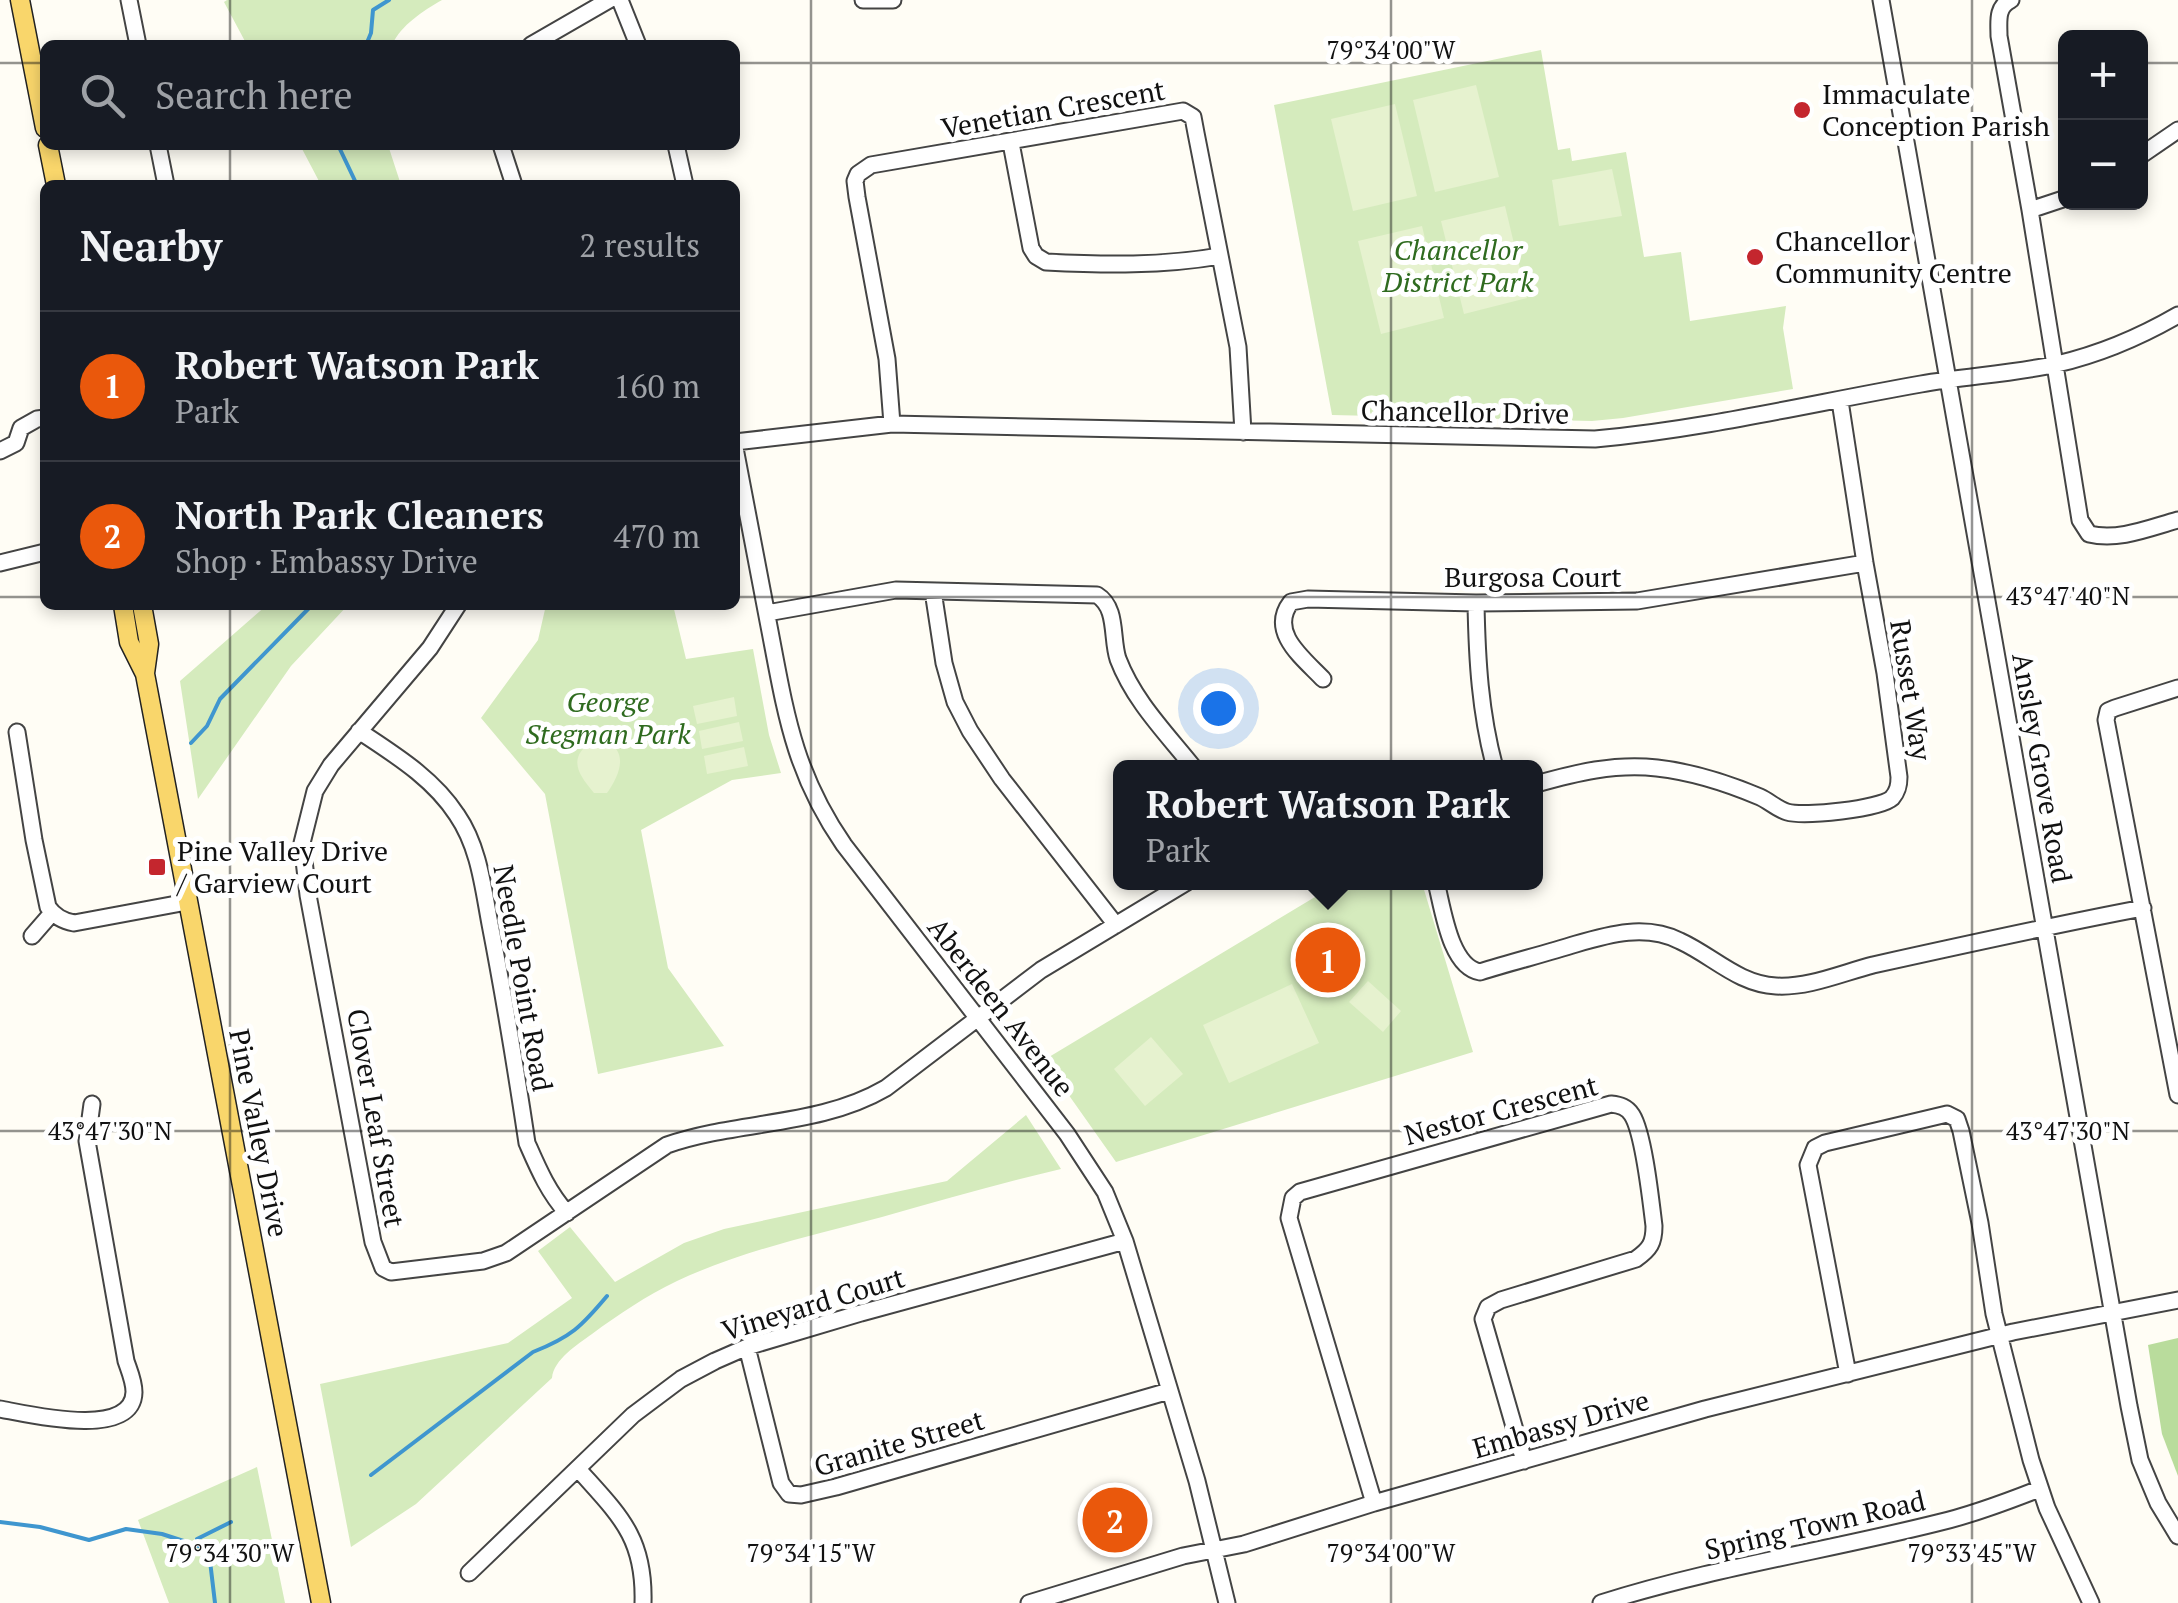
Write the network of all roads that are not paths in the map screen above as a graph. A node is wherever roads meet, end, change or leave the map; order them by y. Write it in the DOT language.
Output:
graph roads {
  1 [pos="20,0"];
  2 [pos="130,0"];
  3 [pos="609,0"];
  4 [pos="620,0"];
  5 [pos="863,0"];
  6 [pos="894,0"];
  7 [pos="1882,0"];
  8 [pos="2011,0"];
  9 [pos="137,40"];
  10 [pos="540,40"];
  11 [pos="636,40"];
  12 [pos="40,102"];
  13 [pos="2178,130"];
  14 [pos="1010,142"];
  15 [pos="49,150"];
  16 [pos="159,150"];
  17 [pos="504,150"];
  18 [pos="677,150"];
  19 [pos="2148,151"];
  20 [pos="55,180"];
  21 [pos="165,180"];
  22 [pos="512,180"];
  23 [pos="684,180"];
  24 [pos="2058,201"];
  25 [pos="2030,210"];
  26 [pos="1220,256"];
  27 [pos="2178,316"];
  28 [pos="2055,364"];
  29 [pos="1948,380"];
  30 [pos="1840,401"];
  31 [pos="40,419"];
  32 [pos="892,424"];
  33 [pos="1242,432"];
  34 [pos="740,444"];
  35 [pos="0,450"];
  36 [pos="740,472"];
  37 [pos="2178,520"];
  38 [pos="40,553"];
  39 [pos="0,563"];
  40 [pos="1865,563"];
  41 [pos="933,591"];
  42 [pos="1476,603"];
  43 [pos="123,610"];
  44 [pos="143,610"];
  45 [pos="455,610"];
  46 [pos="766,612"];
  47 [pos="145,674"];
  48 [pos="1323,678"];
  49 [pos="2178,688"];
  50 [pos="359,731"];
  51 [pos="18,732"];
  52 [pos="1187,760"];
  53 [pos="1493,760"];
  54 [pos="1543,782"];
  55 [pos="1174,890"];
  56 [pos="1438,890"];
  57 [pos="187,902"];
  58 [pos="2143,908"];
  59 [pos="52,913"];
  60 [pos="1116,926"];
  61 [pos="2045,928"];
  62 [pos="32,936"];
  63 [pos="977,1017"];
  64 [pos="2178,1095"];
  65 [pos="92,1104"];
  66 [pos="567,1213"];
  67 [pos="1125,1241"];
  68 [pos="2178,1300"];
  69 [pos="2112,1312"];
  70 [pos="2000,1335"];
  71 [pos="747,1347"];
  72 [pos="1848,1374"];
  73 [pos="1169,1391"];
  74 [pos="0,1409"];
  75 [pos="1524,1461"];
  76 [pos="578,1469"];
  77 [pos="2040,1490"];
  78 [pos="1374,1503"];
  79 [pos="2178,1536"];
  80 [pos="1214,1550"];
  81 [pos="469,1573"];
  82 [pos="321,1603"];
  83 [pos="643,1603"];
  84 [pos="1029,1603"];
  85 [pos="1228,1603"];
  86 [pos="1600,1603"];
  87 [pos="2091,1603"];
  1 -- 12 [label="main road"];
  2 -- 9 [label="street"];
  3 -- 10 [label="street"];
  4 -- 11 [label="street"];
  5 -- 6 [label="street"];
  7 -- 29 [label="street, Ansley Grove Road"];
  8 -- 25 [label="street"];
  13 -- 19 [label="street"];
  14 -- 26 [label="street"];
  14 -- 26 [label="street, Venetian Crescent"];
  14 -- 32 [label="street, Venetian Crescent"];
  15 -- 20 [label="main road"];
  16 -- 21 [label="street"];
  17 -- 22 [label="street"];
  18 -- 23 [label="street"];
  24 -- 25 [label="street"];
  25 -- 28 [label="street"];
  26 -- 33 [label="street, Venetian Crescent"];
  27 -- 28 [label="street, Chancellor Drive"];
  28 -- 29 [label="street, Chancellor Drive"];
  28 -- 37 [label="street"];
  29 -- 30 [label="street, Chancellor Drive"];
  29 -- 61 [label="street, Ansley Grove Road"];
  30 -- 33 [label="street, Chancellor Drive"];
  30 -- 40 [label="street, Russet Way"];
  31 -- 35 [label="street"];
  32 -- 33 [label="street, Chancellor Drive"];
  32 -- 34 [label="street, Chancellor Drive"];
  36 -- 46 [label="street, Aberdeen Avenue"];
  38 -- 39 [label="street"];
  40 -- 42 [label="street, Burgosa Court"];
  40 -- 54 [label="street, Russet Way"];
  41 -- 46 [label="street"];
  41 -- 52 [label="street"];
  41 -- 60 [label="street"];
  42 -- 48 [label="street, Burgosa Court"];
  42 -- 53 [label="street"];
  43 -- 47 [label="main road, Pine Valley Drive"];
  44 -- 47 [label="main road, Pine Valley Drive"];
  45 -- 50 [label="street, Clover Leaf Street"];
  46 -- 63 [label="street, Aberdeen Avenue"];
  47 -- 57 [label="main road, Pine Valley Drive"];
  49 -- 58 [label="street"];
  50 -- 66 [label="street, Needle Point Road"];
  50 -- 66 [label="street, Clover Leaf Street"];
  51 -- 59 [label="street"];
  55 -- 60 [label="street, Clover Leaf Street"];
  56 -- 61 [label="street"];
  57 -- 59 [label="street"];
  57 -- 82 [label="main road, Pine Valley Drive"];
  58 -- 61 [label="street"];
  58 -- 64 [label="street"];
  59 -- 62 [label="street"];
  60 -- 63 [label="street, Clover Leaf Street"];
  61 -- 69 [label="street, Ansley Grove Road"];
  63 -- 66 [label="street, Clover Leaf Street"];
  63 -- 67 [label="street, Aberdeen Avenue"];
  65 -- 74 [label="street"];
  67 -- 71 [label="street, Vineyard Court"];
  67 -- 73 [label="street, Aberdeen Avenue"];
  68 -- 69 [label="street, Embassy Drive"];
  69 -- 70 [label="street, Embassy Drive"];
  69 -- 79 [label="street, Ansley Grove Road"];
  70 -- 72 [label="street, Embassy Drive"];
  70 -- 72 [label="street"];
  70 -- 77 [label="street"];
  71 -- 73 [label="street, Granite Street"];
  71 -- 76 [label="street, Vineyard Court"];
  72 -- 75 [label="street, Embassy Drive"];
  73 -- 80 [label="street, Aberdeen Avenue"];
  75 -- 78 [label="street, Embassy Drive"];
  75 -- 78 [label="street, Nestor Crescent"];
  76 -- 81 [label="street, Vineyard Court"];
  76 -- 83 [label="street"];
  77 -- 86 [label="street, Spring Town Road"];
  77 -- 87 [label="street"];
  78 -- 80 [label="street, Embassy Drive"];
  80 -- 84 [label="street, Embassy Drive"];
  80 -- 85 [label="street, Aberdeen Avenue"];
}
